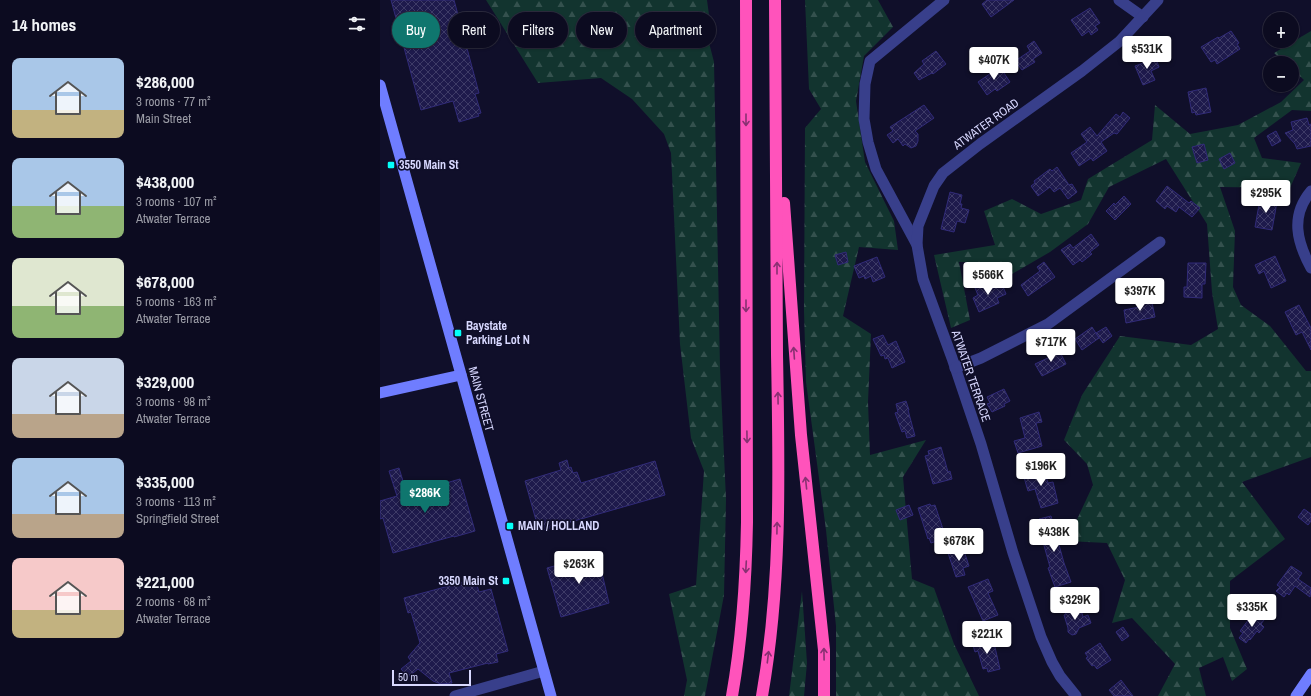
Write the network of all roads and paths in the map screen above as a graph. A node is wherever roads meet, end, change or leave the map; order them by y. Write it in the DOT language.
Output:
graph roads {
  1 [pos="742,0"];
  2 [pos="746,0"];
  3 [pos="775,0"];
  4 [pos="944,0"];
  5 [pos="1119,0"];
  6 [pos="1158,0"];
  7 [pos="1143,17"];
  8 [pos="746,81"];
  9 [pos="380,85"];
  10 [pos="776,85"];
  11 [pos="1311,191"];
  12 [pos="1160,242"];
  13 [pos="916,245"];
  14 [pos="1311,268"];
  15 [pos="955,368"];
  16 [pos="461,375"];
  17 [pos="380,393"];
  18 [pos="544,671"];
  19 [pos="1311,674"];
  20 [pos="823,695"];
  21 [pos="455,696"];
  22 [pos="551,696"];
  23 [pos="732,696"];
  24 [pos="762,696"];
  25 [pos="1076,696"];
  26 [pos="1296,696"];
  1 -- 8 [label="highway"];
  2 -- 8 [label="highway"];
  3 -- 10 [label="highway"];
  4 -- 13 [label="street, ATWATER TERRACE"];
  5 -- 7 [label="street"];
  6 -- 7 [label="street, ATWATER ROAD"];
  7 -- 13 [label="street, ATWATER ROAD"];
  8 -- 23 [label="highway, one-way"];
  9 -- 16 [label="main road, MAIN STREET"];
  20 -- 10 [label="highway, one-way"];
  24 -- 10 [label="highway, one-way"];
  11 -- 14 [label="street"];
  12 -- 15 [label="street"];
  13 -- 15 [label="street, ATWATER TERRACE"];
  15 -- 25 [label="street, ATWATER TERRACE"];
  16 -- 17 [label="main road"];
  16 -- 18 [label="main road, MAIN STREET"];
  18 -- 21 [label="street"];
  18 -- 22 [label="main road, MAIN STREET"];
  19 -- 26 [label="main road"];
}
